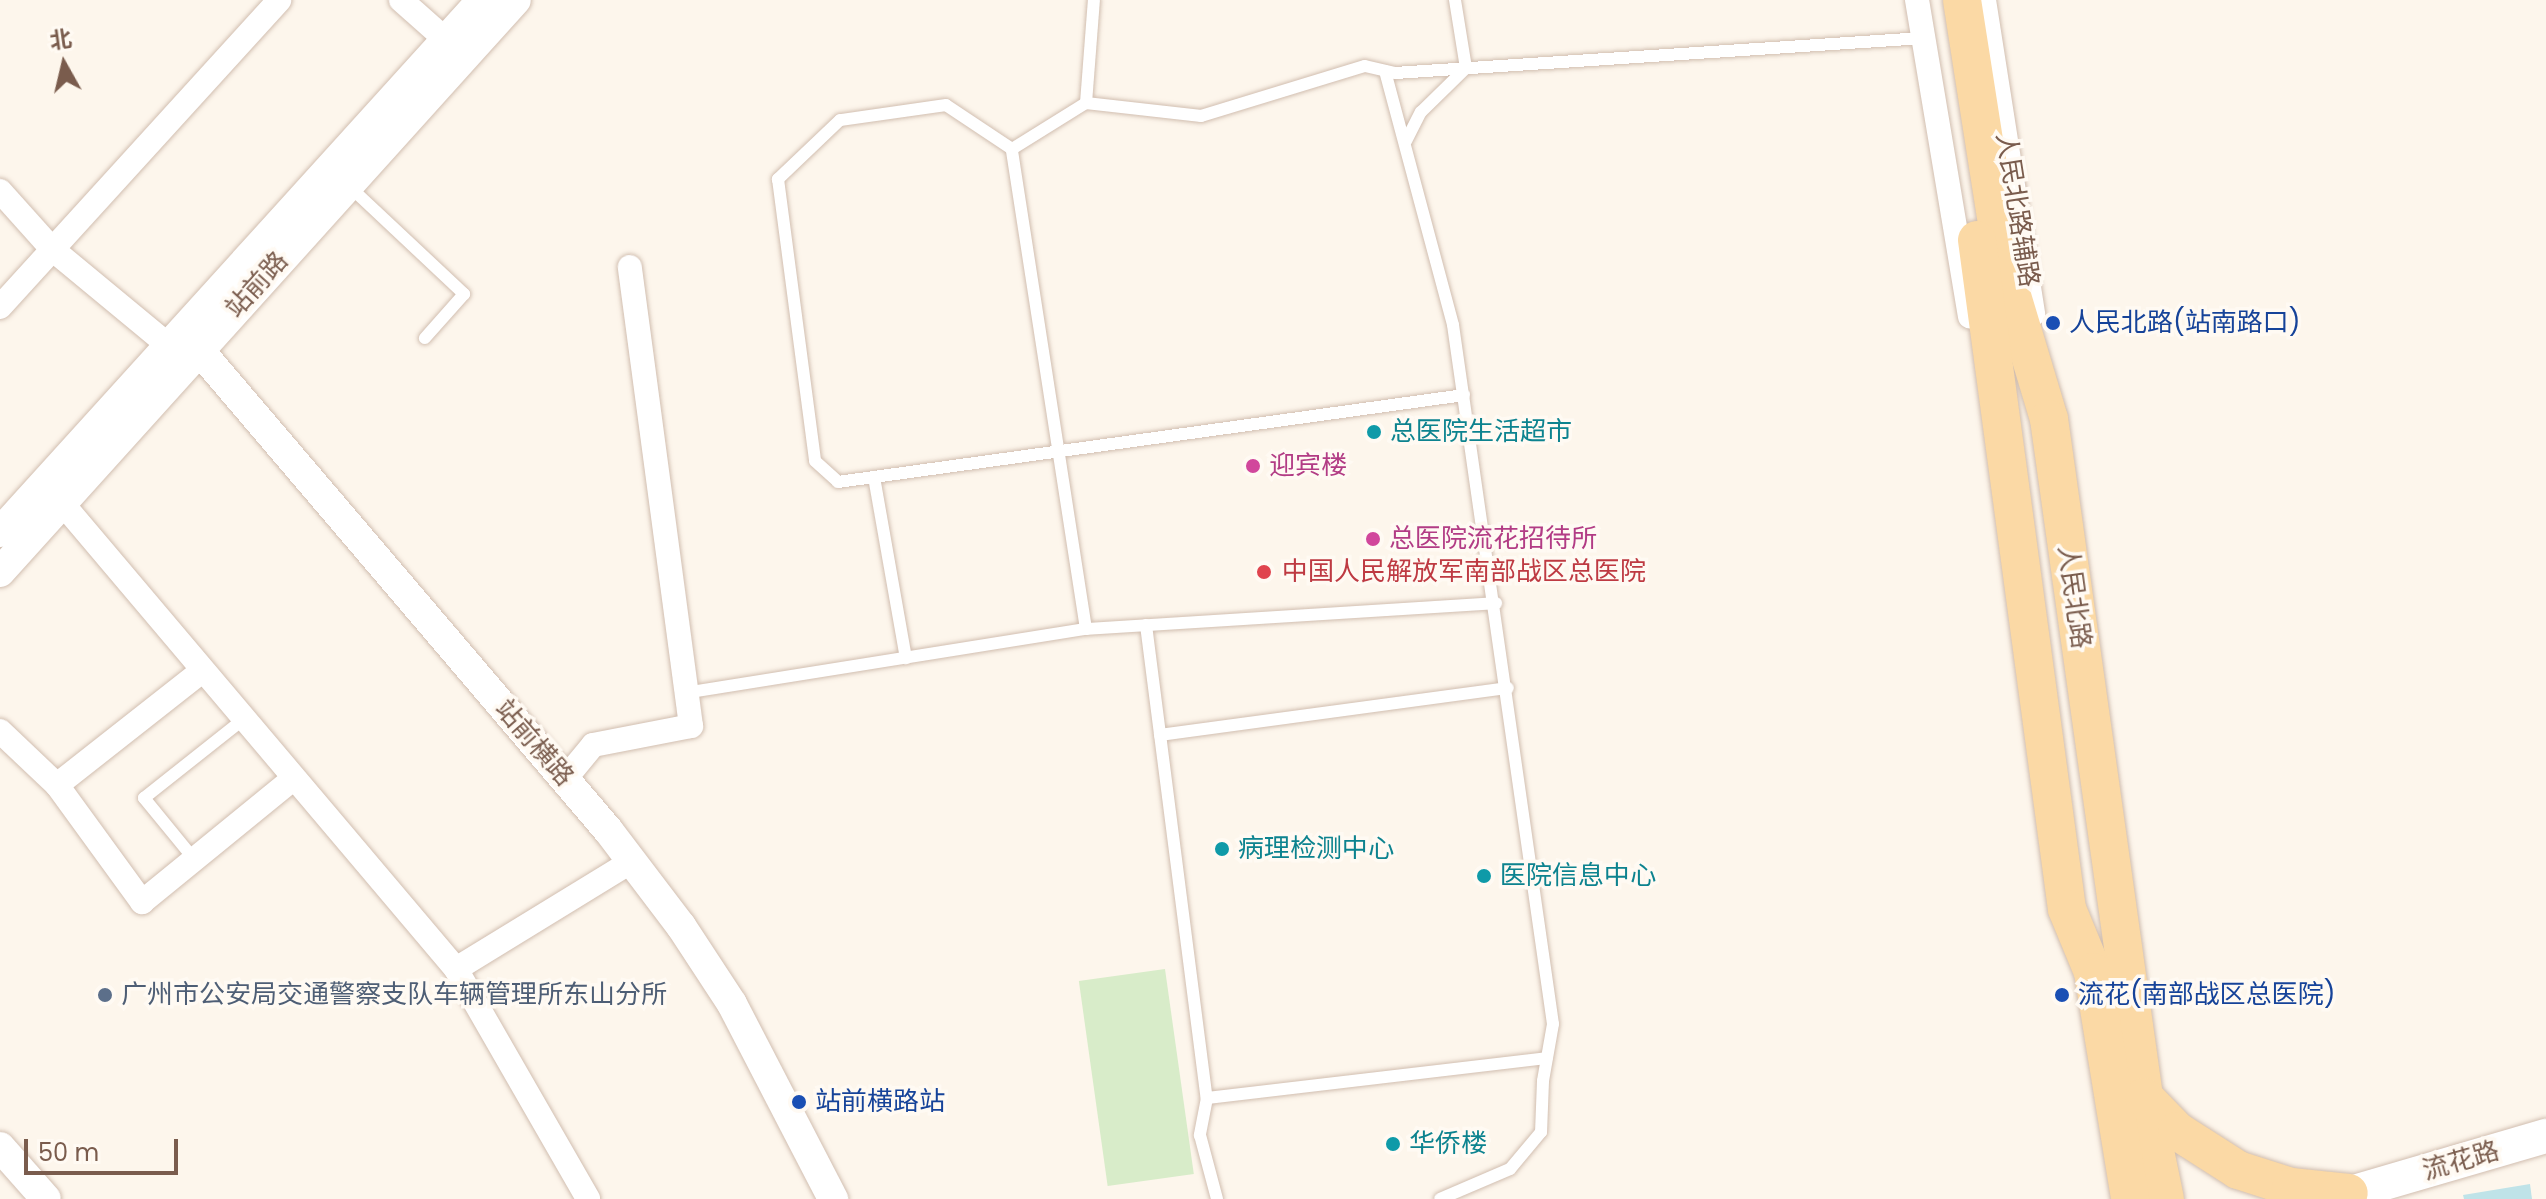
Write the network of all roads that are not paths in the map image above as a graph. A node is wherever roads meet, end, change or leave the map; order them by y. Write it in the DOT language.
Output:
graph roads {
  1 [pos="279,0"];
  2 [pos="401,0"];
  3 [pos="482,0"];
  4 [pos="516,0"];
  5 [pos="1094,0"];
  6 [pos="1455,0"];
  7 [pos="1984,0"];
  8 [pos="1935,2"];
  9 [pos="1923,38"];
  10 [pos="446,40"];
  11 [pos="1466,68"];
  12 [pos="1385,71"];
  13 [pos="1086,103"];
  14 [pos="1406,141"];
  15 [pos="1012,149"];
  16 [pos="349,186"];
  17 [pos="0,191"];
  18 [pos="52,249"];
  19 [pos="630,267"];
  20 [pos="0,307"];
  21 [pos="425,338"];
  22 [pos="168,345"];
  23 [pos="199,350"];
  24 [pos="1464,395"];
  25 [pos="1997,396"];
  26 [pos="2049,419"];
  27 [pos="1058,451"];
  28 [pos="874,477"];
  29 [pos="62,503"];
  30 [pos="0,532"];
  31 [pos="0,572"];
  32 [pos="1496,603"];
  33 [pos="1146,625"];
  34 [pos="1086,629"];
  35 [pos="906,658"];
  36 [pos="202,671"];
  37 [pos="1508,688"];
  38 [pos="685,693"];
  39 [pos="241,721"];
  40 [pos="0,731"];
  41 [pos="1160,735"];
  42 [pos="293,779"];
  43 [pos="565,779"];
  44 [pos="57,785"];
  45 [pos="194,859"];
  46 [pos="632,861"];
  47 [pos="456,969"];
  48 [pos="1547,1058"];
  49 [pos="2144,1097"];
  50 [pos="1207,1098"];
  51 [pos="2118,1124"];
  52 [pos="2546,1136"];
  53 [pos="0,1147"];
  54 [pos="2339,1196"];
  55 [pos="46,1199"];
  56 [pos="588,1199"];
  57 [pos="833,1199"];
  58 [pos="1217,1199"];
  59 [pos="1440,1199"];
  60 [pos="2116,1199"];
  61 [pos="2130,1199"];
  62 [pos="2165,1199"];
  1 -- 18 [label="street"];
  2 -- 10 [label="street"];
  3 -- 10 [label="street, 站前路"];
  4 -- 16 [label="street, 站前路"];
  5 -- 13 [label="lane"];
  6 -- 11 [label="lane"];
  7 -- 26 [label="street, 人民北路辅路"];
  8 -- 9 [label="street"];
  8 -- 25 [label="main road, 人民北路"];
  8 -- 26 [label="main road, 人民北路"];
  9 -- 11 [label="lane"];
  9 -- 25 [label="street"];
  10 -- 22 [label="street, 站前路"];
  11 -- 12 [label="lane"];
  11 -- 14 [label="lane"];
  12 -- 13 [label="lane"];
  12 -- 14 [label="lane"];
  13 -- 15 [label="lane"];
  14 -- 24 [label="lane"];
  15 -- 27 [label="lane"];
  15 -- 28 [label="lane"];
  16 -- 21 [label="lane"];
  16 -- 23 [label="street, 站前路"];
  17 -- 18 [label="street"];
  18 -- 20 [label="street"];
  18 -- 22 [label="street"];
  19 -- 38 [label="street"];
  22 -- 23 [label="street"];
  22 -- 30 [label="street, 站前路"];
  23 -- 29 [label="street, 站前路"];
  23 -- 43 [label="street, 站前横路"];
  24 -- 27 [label="lane"];
  24 -- 32 [label="lane"];
  25 -- 51 [label="main road, 人民北路"];
  26 -- 49 [label="main road, 人民北路"];
  27 -- 28 [label="lane"];
  27 -- 34 [label="lane"];
  28 -- 35 [label="lane"];
  29 -- 31 [label="street, 站前路"];
  29 -- 36 [label="street"];
  32 -- 33 [label="lane"];
  32 -- 37 [label="lane"];
  33 -- 34 [label="lane"];
  33 -- 41 [label="lane"];
  34 -- 35 [label="lane"];
  35 -- 38 [label="lane"];
  36 -- 39 [label="street"];
  36 -- 44 [label="street"];
  37 -- 41 [label="lane"];
  37 -- 48 [label="lane"];
  38 -- 43 [label="street"];
  39 -- 42 [label="street"];
  39 -- 45 [label="lane"];
  40 -- 44 [label="street"];
  41 -- 50 [label="lane"];
  42 -- 45 [label="street"];
  42 -- 47 [label="street"];
  43 -- 46 [label="street, 站前横路"];
  44 -- 45 [label="street"];
  46 -- 47 [label="street"];
  46 -- 57 [label="street, 站前横路"];
  47 -- 56 [label="street"];
  48 -- 50 [label="lane"];
  48 -- 59 [label="lane"];
  49 -- 54 [label="main road"];
  49 -- 62 [label="main road, 人民北路"];
  50 -- 58 [label="lane"];
  51 -- 60 [label="main road"];
  51 -- 61 [label="main road, 人民北路"];
  52 -- 54 [label="main road, 流花路"];
  53 -- 55 [label="street"];
}
